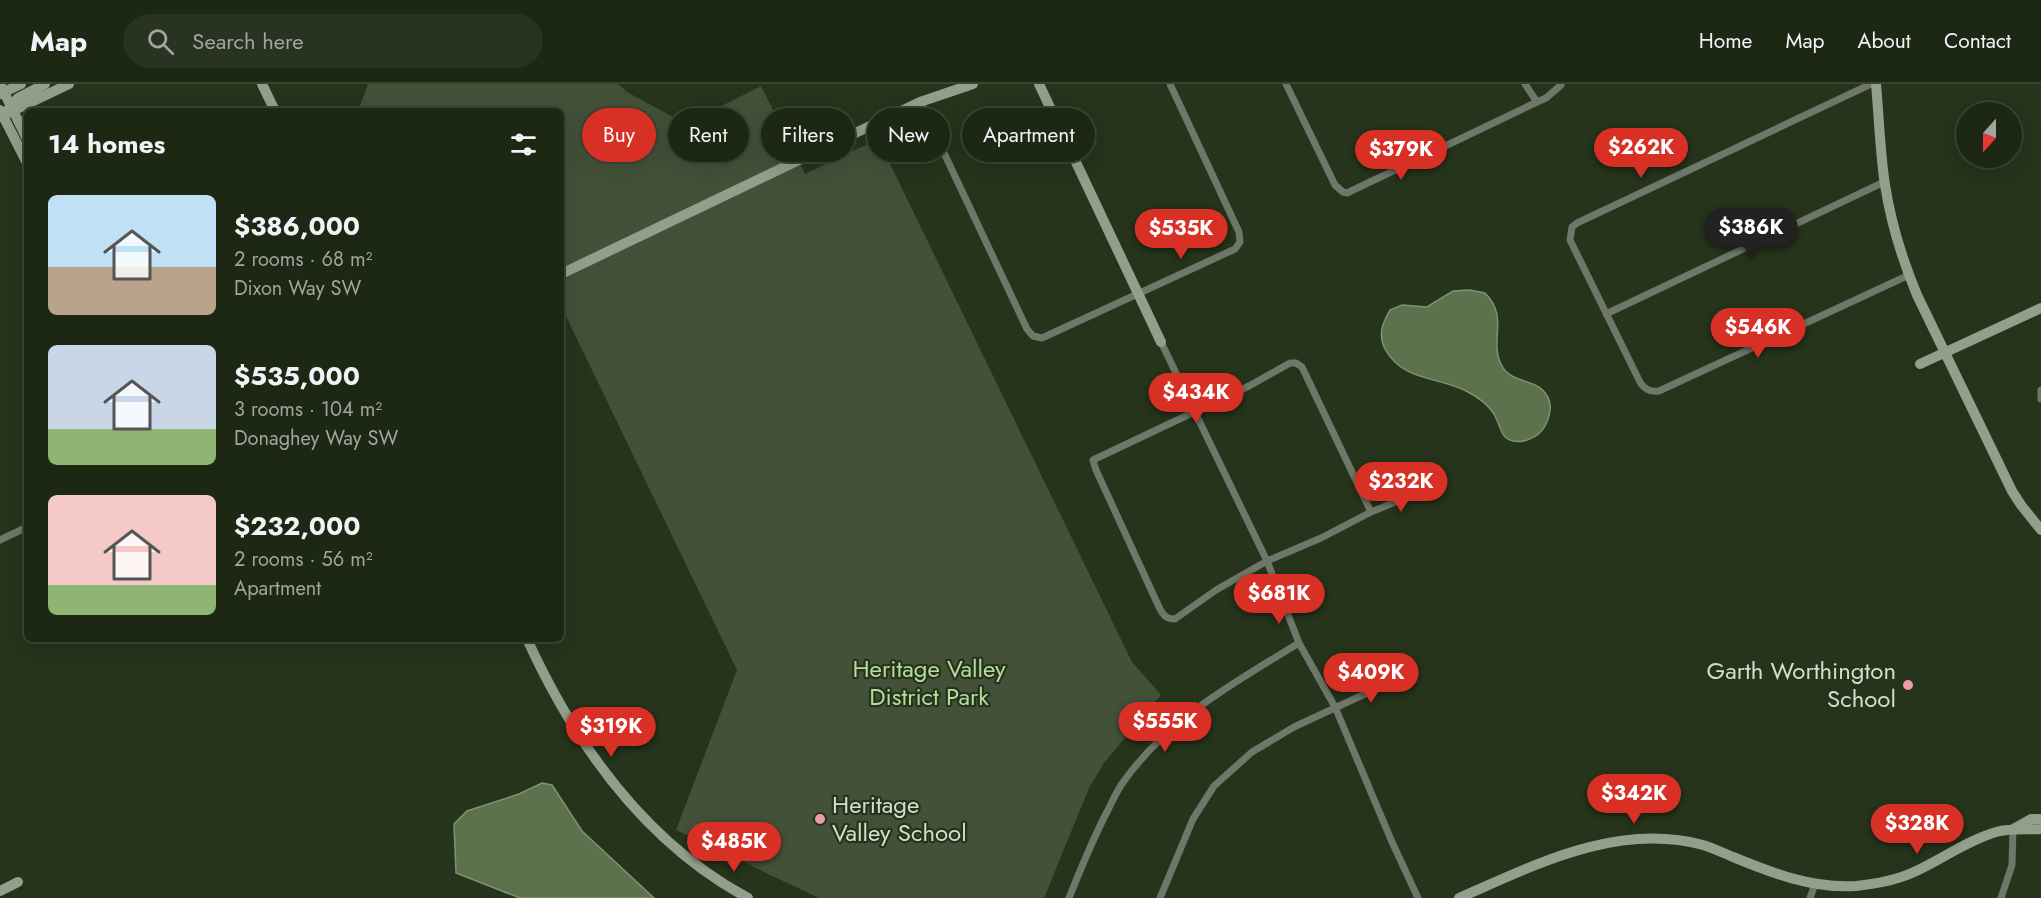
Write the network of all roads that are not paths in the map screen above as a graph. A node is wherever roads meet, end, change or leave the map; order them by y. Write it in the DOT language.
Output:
graph roads {
  1 [pos="21,84"];
  2 [pos="45,84"];
  3 [pos="69,84"];
  4 [pos="262,84"];
  5 [pos="973,84"];
  6 [pos="1039,84"];
  7 [pos="1170,84"];
  8 [pos="1286,84"];
  9 [pos="1525,84"];
  10 [pos="1870,84"];
  11 [pos="1876,84"];
  12 [pos="1561,85"];
  13 [pos="1,93"];
  14 [pos="920,102"];
  15 [pos="1537,102"];
  16 [pos="274,108"];
  17 [pos="5,112"];
  18 [pos="24,135"];
  19 [pos="24,157"];
  20 [pos="1884,182"];
  21 [pos="564,273"];
  22 [pos="1909,275"];
  23 [pos="1139,294"];
  24 [pos="2041,308"];
  25 [pos="1606,314"];
  26 [pos="1161,342"];
  27 [pos="1945,353"];
  28 [pos="1920,364"];
  29 [pos="2041,390"];
  30 [pos="2041,399"];
  31 [pos="1193,411"];
  32 [pos="1422,492"];
  33 [pos="1371,512"];
  34 [pos="24,528"];
  35 [pos="2041,530"];
  36 [pos="0,540"];
  37 [pos="1267,561"];
  38 [pos="529,642"];
  39 [pos="1299,643"];
  40 [pos="1397,679"];
  41 [pos="1335,707"];
  42 [pos="2041,819"];
  43 [pos="2013,829"];
  44 [pos="2041,829"];
  45 [pos="18,882"];
  46 [pos="1815,884"];
  47 [pos="0,891"];
  48 [pos="748,898"];
  49 [pos="1069,898"];
  50 [pos="1160,898"];
  51 [pos="1418,898"];
  52 [pos="1459,898"];
  53 [pos="1810,898"];
  54 [pos="2001,898"];
  1 -- 13 [label="street"];
  2 -- 17 [label="street"];
  3 -- 17 [label="street"];
  4 -- 16 [label="street"];
  5 -- 14 [label="street"];
  6 -- 23 [label="street"];
  7 -- 23 [label="street"];
  8 -- 15 [label="street"];
  9 -- 15 [label="street"];
  10 -- 25 [label="street"];
  11 -- 20 [label="street"];
  12 -- 15 [label="street"];
  13 -- 17 [label="street"];
  14 -- 21 [label="street"];
  14 -- 23 [label="street"];
  17 -- 18 [label="street"];
  17 -- 19 [label="street"];
  20 -- 22 [label="street"];
  20 -- 25 [label="street"];
  22 -- 25 [label="street"];
  22 -- 27 [label="street"];
  23 -- 26 [label="street"];
  24 -- 27 [label="street"];
  26 -- 31 [label="street"];
  27 -- 28 [label="street"];
  27 -- 35 [label="street"];
  29 -- 30 [label="street"];
  31 -- 33 [label="street"];
  31 -- 37 [label="street"];
  31 -- 37 [label="street"];
  32 -- 33 [label="street"];
  33 -- 37 [label="street"];
  34 -- 36 [label="street"];
  37 -- 39 [label="street"];
  38 -- 48 [label="street"];
  39 -- 41 [label="street"];
  39 -- 49 [label="street"];
  40 -- 41 [label="street"];
  41 -- 50 [label="street"];
  41 -- 51 [label="street"];
  42 -- 43 [label="street"];
  43 -- 44 [label="street"];
  43 -- 46 [label="street"];
  43 -- 54 [label="street"];
  45 -- 47 [label="street"];
  46 -- 52 [label="street"];
  46 -- 53 [label="street"];
}
